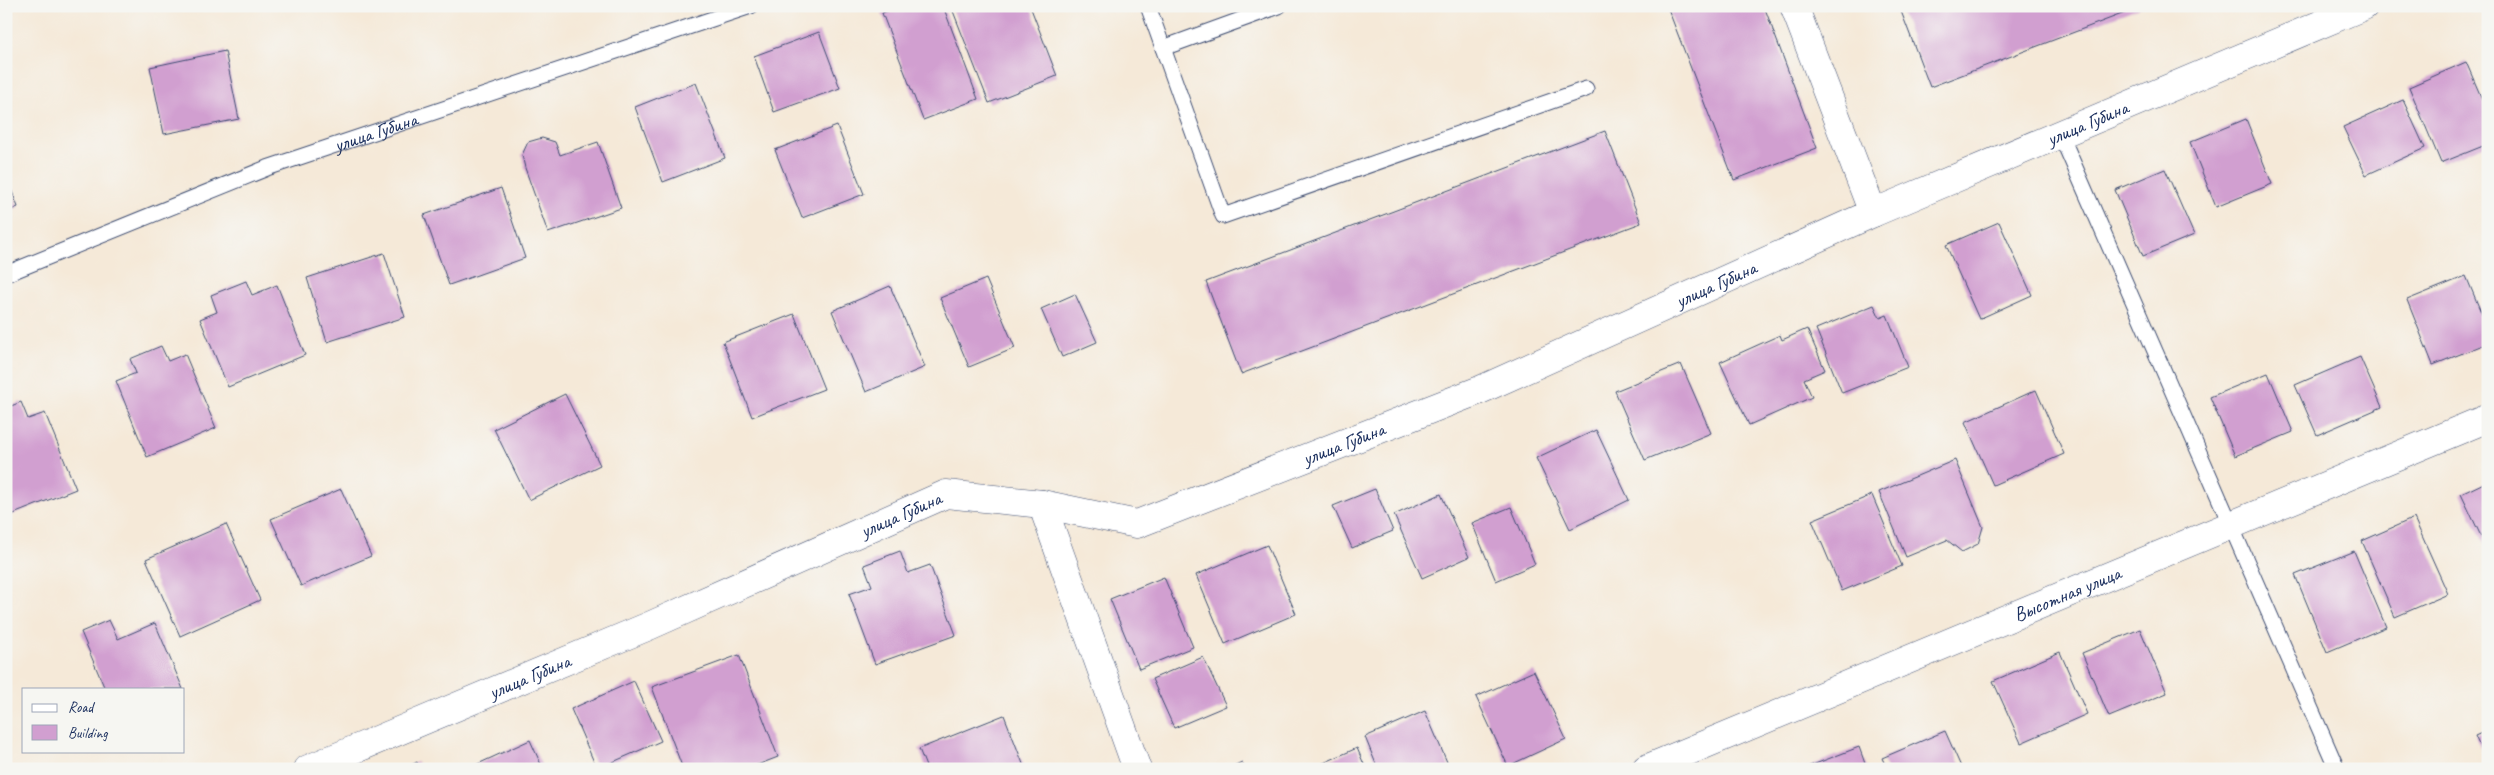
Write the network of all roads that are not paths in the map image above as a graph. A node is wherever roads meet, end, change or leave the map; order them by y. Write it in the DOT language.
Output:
graph roads {
  1 [pos="751,6"];
  2 [pos="1148,6"];
  3 [pos="1279,6"];
  4 [pos="1794,6"];
  5 [pos="2364,6"];
  6 [pos="1163,48"];
  7 [pos="1586,89"];
  8 [pos="2060,133"];
  9 [pos="1872,213"];
  10 [pos="6,274"];
  11 [pos="2488,418"];
  12 [pos="1042,504"];
  13 [pos="2231,524"];
  14 [pos="308,769"];
  15 [pos="1137,769"];
  16 [pos="1646,769"];
  17 [pos="2336,769"];
  1 -- 10 [label="lane, улица Губина"];
  2 -- 6 [label="lane"];
  3 -- 6 [label="lane"];
  4 -- 9 [label="street"];
  5 -- 8 [label="street, улица Губина"];
  6 -- 7 [label="lane"];
  8 -- 9 [label="street, улица Губина"];
  8 -- 13 [label="lane"];
  9 -- 12 [label="street, улица Губина"];
  11 -- 13 [label="street, Высотная улица"];
  12 -- 14 [label="street, улица Губина"];
  12 -- 15 [label="street"];
  13 -- 16 [label="street, Высотная улица"];
  13 -- 17 [label="lane"];
}
